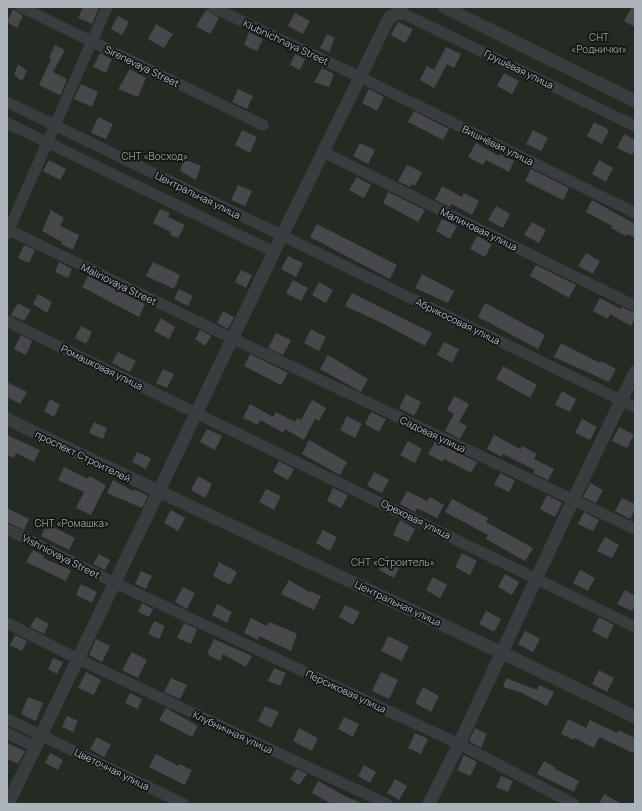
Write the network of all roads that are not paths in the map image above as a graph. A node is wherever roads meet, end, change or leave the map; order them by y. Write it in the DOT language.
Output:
graph roads {
  1 [pos="21,7"];
  2 [pos="107,7"];
  3 [pos="212,7"];
  4 [pos="444,7"];
  5 [pos="402,13"];
  6 [pos="90,41"];
  7 [pos="360,77"];
  8 [pos="635,101"];
  9 [pos="7,102"];
  10 [pos="7,123"];
  11 [pos="263,125"];
  12 [pos="55,126"];
  13 [pos="635,126"];
  14 [pos="48,142"];
  15 [pos="323,152"];
  16 [pos="635,213"];
  17 [pos="8,231"];
  18 [pos="282,235"];
  19 [pos="274,252"];
  20 [pos="635,306"];
  21 [pos="7,321"];
  22 [pos="232,338"];
  23 [pos="635,372"];
  24 [pos="622,401"];
  25 [pos="635,407"];
  26 [pos="196,412"];
  27 [pos="7,419"];
  28 [pos="159,493"];
  29 [pos="573,500"];
  30 [pos="7,529"];
  31 [pos="635,529"];
  32 [pos="537,578"];
  33 [pos="116,583"];
  34 [pos="7,623"];
  35 [pos="635,627"];
  36 [pos="501,652"];
  37 [pos="78,659"];
  38 [pos="635,717"];
  39 [pos="7,719"];
  40 [pos="7,733"];
  41 [pos="38,741"];
  42 [pos="459,744"];
  43 [pos="8,804"];
  44 [pos="184,804"];
  45 [pos="387,804"];
  46 [pos="428,804"];
  47 [pos="574,804"];
  1 -- 6 [label="street, Sirenevaya Street"];
  2 -- 6 [label="street"];
  3 -- 7 [label="street, Klubnichnaya Street"];
  4 -- 8 [label="street"];
  5 -- 7 [label="street"];
  5 -- 13 [label="street, Грушёвая улица"];
  6 -- 11 [label="street, Sirenevaya Street"];
  6 -- 12 [label="street"];
  7 -- 15 [label="street"];
  7 -- 16 [label="street, Вишнёвая улица"];
  9 -- 12 [label="street, Центральная улица"];
  10 -- 14 [label="street, Центральная улица"];
  12 -- 14 [label="street"];
  12 -- 18 [label="street, Центральная улица"];
  14 -- 17 [label="street"];
  14 -- 19 [label="street, Центральная улица"];
  15 -- 18 [label="street"];
  15 -- 20 [label="street, Малиновая улица"];
  17 -- 22 [label="street, Malinovaya Street"];
  18 -- 19 [label="street"];
  18 -- 24 [label="street, Абрикосовая улица"];
  19 -- 22 [label="street"];
  21 -- 26 [label="street, Ромашковая улица"];
  22 -- 26 [label="street"];
  22 -- 29 [label="street, Садовая улица"];
  23 -- 24 [label="street"];
  24 -- 25 [label="street, Абрикосовая улица"];
  24 -- 29 [label="street"];
  26 -- 28 [label="street"];
  26 -- 32 [label="street, Ореховая улица"];
  27 -- 28 [label="street, проспект Строителей"];
  28 -- 33 [label="street"];
  28 -- 36 [label="street, Центральная улица"];
  29 -- 31 [label="street, Садовая улица"];
  29 -- 32 [label="street"];
  30 -- 33 [label="street, Vishniovaya Street"];
  32 -- 35 [label="street, Ореховая улица"];
  32 -- 36 [label="street"];
  33 -- 37 [label="street"];
  33 -- 42 [label="street, Персиковая улица"];
  34 -- 37 [label="street, Клубничная улица"];
  36 -- 38 [label="street, Центральная улица"];
  36 -- 42 [label="street"];
  37 -- 41 [label="street"];
  37 -- 45 [label="street, Клубничная улица"];
  39 -- 41 [label="street"];
  40 -- 41 [label="street"];
  41 -- 43 [label="street"];
  41 -- 44 [label="street, Цветочная улица"];
  42 -- 46 [label="street"];
  42 -- 47 [label="street, Персиковая улица"];
}
